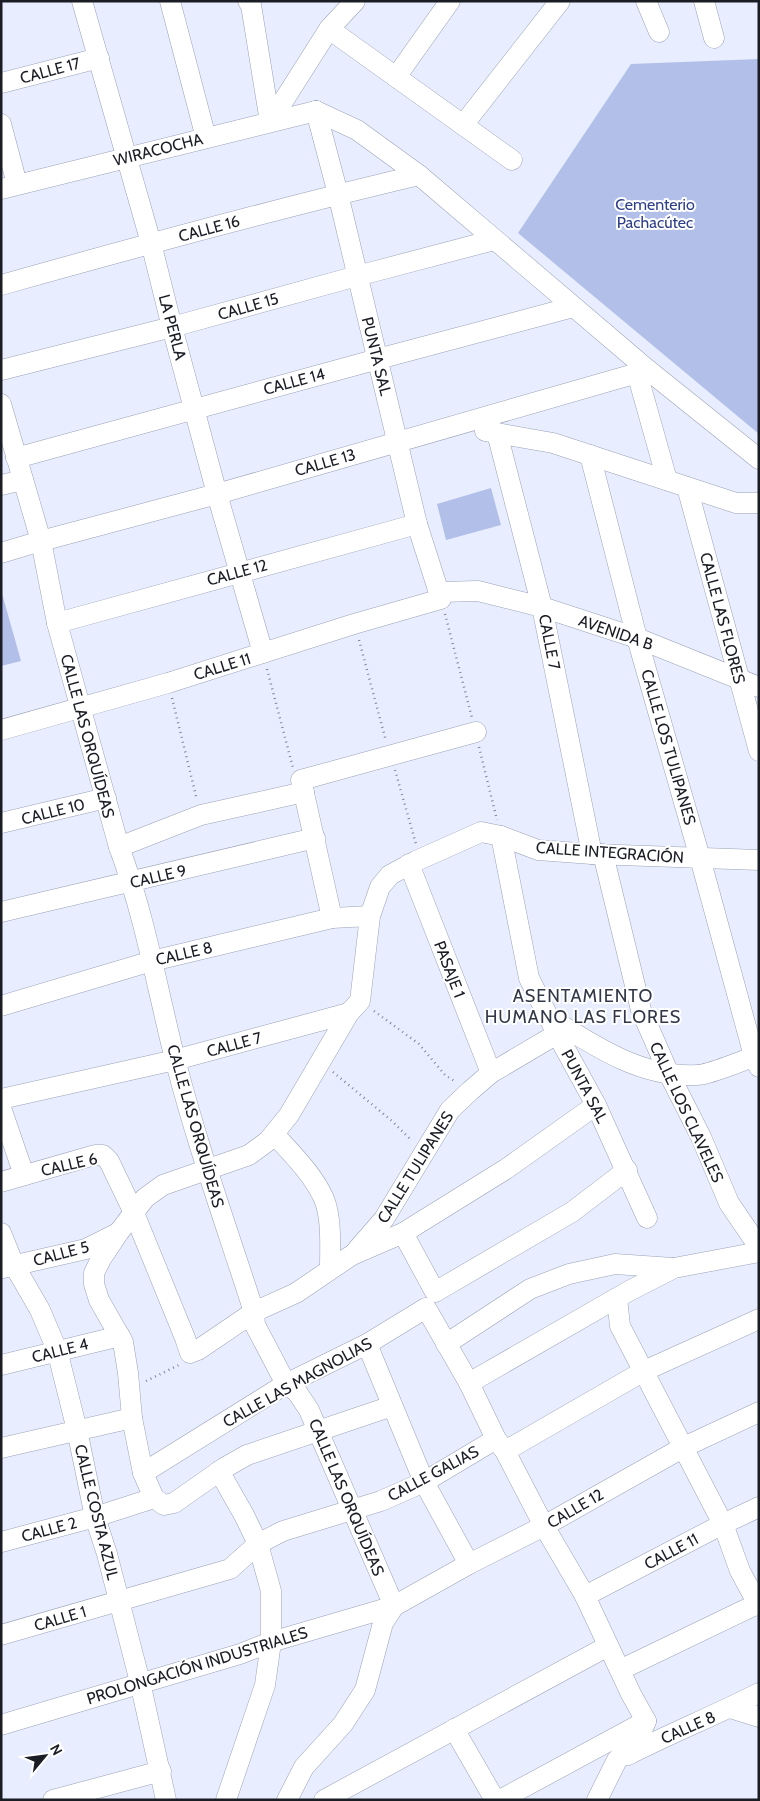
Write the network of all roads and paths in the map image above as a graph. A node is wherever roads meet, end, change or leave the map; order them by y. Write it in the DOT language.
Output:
graph roads {
  1 [pos="82,1"];
  2 [pos="170,1"];
  3 [pos="355,1"];
  4 [pos="450,1"];
  5 [pos="560,1"];
  6 [pos="646,1"];
  7 [pos="704,1"];
  8 [pos="251,3"];
  9 [pos="329,29"];
  10 [pos="659,32"];
  11 [pos="714,38"];
  12 [pos="98,58"];
  13 [pos="396,77"];
  14 [pos="1,83"];
  15 [pos="316,110"];
  16 [pos="270,122"];
  17 [pos="1,124"];
  18 [pos="463,126"];
  19 [pos="206,138"];
  20 [pos="127,157"];
  21 [pos="512,160"];
  22 [pos="419,175"];
  23 [pos="9,186"];
  24 [pos="338,194"];
  25 [pos="494,240"];
  26 [pos="151,243"];
  27 [pos="357,276"];
  28 [pos="1,285"];
  29 [pos="573,307"];
  30 [pos="172,327"];
  31 [pos="378,359"];
  32 [pos="1,370"];
  33 [pos="642,372"];
  34 [pos="1,404"];
  35 [pos="195,409"];
  36 [pos="451,426"];
  37 [pos="496,433"];
  38 [pos="397,441"];
  39 [pos="590,455"];
  40 [pos="16,458"];
  41 [pos="759,460"];
  42 [pos="23,480"];
  43 [pos="667,480"];
  44 [pos="1,486"];
  45 [pos="687,487"];
  46 [pos="217,494"];
  47 [pos="759,503"];
  48 [pos="417,524"];
  49 [pos="41,541"];
  50 [pos="1,553"];
  51 [pos="240,572"];
  52 [pos="440,596"];
  53 [pos="542,607"];
  54 [pos="57,623"];
  55 [pos="637,638"];
  56 [pos="263,653"];
  57 [pos="740,679"];
  58 [pos="168,682"];
  59 [pos="759,687"];
  60 [pos="81,708"];
  61 [pos="1,730"];
  62 [pos="476,732"];
  63 [pos="759,750"];
  64 [pos="302,786"];
  65 [pos="106,798"];
  66 [pos="201,815"];
  67 [pos="1,823"];
  68 [pos="501,836"];
  69 [pos="315,838"];
  70 [pos="120,847"];
  71 [pos="598,854"];
  72 [pos="700,858"];
  73 [pos="759,860"];
  74 [pos="409,864"];
  75 [pos="132,882"];
  76 [pos="1,912"];
  77 [pos="370,916"];
  78 [pos="332,918"];
  79 [pos="152,961"];
  80 [pos="1,1006"];
  81 [pos="354,1007"];
  82 [pos="552,1025"];
  83 [pos="757,1059"];
  84 [pos="176,1060"];
  85 [pos="321,1062"];
  86 [pos="491,1073"];
  87 [pos="669,1074"];
  88 [pos="470,1091"];
  89 [pos="1,1099"];
  90 [pos="596,1105"];
  91 [pos="1,1108"];
  92 [pos="274,1134"];
  93 [pos="424,1152"];
  94 [pos="208,1170"];
  95 [pos="627,1170"];
  96 [pos="24,1175"];
  97 [pos="1,1182"];
  98 [pos="134,1213"];
  99 [pos="648,1218"];
  100 [pos="753,1228"];
  101 [pos="119,1232"];
  102 [pos="1,1233"];
  103 [pos="403,1233"];
  104 [pos="759,1247"];
  105 [pos="759,1252"];
  106 [pos="352,1255"];
  107 [pos="8,1267"];
  108 [pos="674,1268"];
  109 [pos="330,1269"];
  110 [pos="618,1298"];
  111 [pos="431,1300"];
  112 [pos="254,1312"];
  113 [pos="759,1319"];
  114 [pos="120,1336"];
  115 [pos="366,1344"];
  116 [pos="446,1344"];
  117 [pos="58,1350"];
  118 [pos="190,1354"];
  119 [pos="1,1365"];
  120 [pos="644,1370"];
  121 [pos="469,1383"];
  122 [pos="286,1384"];
  123 [pos="129,1390"];
  124 [pos="392,1406"];
  125 [pos="759,1412"];
  126 [pos="132,1418"];
  127 [pos="77,1430"];
  128 [pos="317,1431"];
  129 [pos="501,1445"];
  130 [pos="684,1446"];
  131 [pos="1,1448"];
  132 [pos="219,1472"];
  133 [pos="143,1473"];
  134 [pos="424,1482"];
  135 [pos="154,1498"];
  136 [pos="759,1507"];
  137 [pos="351,1509"];
  138 [pos="95,1517"];
  139 [pos="724,1524"];
  140 [pos="544,1526"];
  141 [pos="1,1542"];
  142 [pos="258,1544"];
  143 [pos="469,1564"];
  144 [pos="585,1596"];
  145 [pos="120,1602"];
  146 [pos="758,1605"];
  147 [pos="394,1606"];
  148 [pos="1,1635"];
  149 [pos="271,1642"];
  150 [pos="608,1646"];
  151 [pos="620,1670"];
  152 [pos="140,1682"];
  153 [pos="759,1693"];
  154 [pos="730,1708"];
  155 [pos="759,1717"];
  156 [pos="646,1721"];
  157 [pos="1,1725"];
  158 [pos="454,1728"];
  159 [pos="617,1760"];
  160 [pos="161,1770"];
  161 [pos="53,1800"];
  162 [pos="166,1800"];
  163 [pos="226,1800"];
  164 [pos="286,1800"];
  165 [pos="324,1800"];
  166 [pos="495,1800"];
  167 [pos="500,1800"];
  168 [pos="597,1800"];
  1 -- 12 [label="street, LA PERLA"];
  2 -- 19 [label="street"];
  3 -- 9 [label="street"];
  4 -- 13 [label="street"];
  5 -- 18 [label="street"];
  6 -- 10 [label="street"];
  7 -- 11 [label="street"];
  8 -- 16 [label="street"];
  9 -- 13 [label="street"];
  9 -- 16 [label="street"];
  12 -- 14 [label="street, CALLE 17"];
  12 -- 20 [label="street, LA PERLA"];
  13 -- 18 [label="street"];
  15 -- 16 [label="street, WIRACOCHA"];
  15 -- 22 [label="street"];
  15 -- 24 [label="street, PUNTA SAL"];
  16 -- 19 [label="street, WIRACOCHA"];
  17 -- 23 [label="street"];
  18 -- 21 [label="street"];
  19 -- 20 [label="street, WIRACOCHA"];
  20 -- 23 [label="street, WIRACOCHA"];
  20 -- 26 [label="street, LA PERLA"];
  22 -- 24 [label="street, CALLE 16"];
  22 -- 25 [label="street"];
  24 -- 26 [label="street, CALLE 16"];
  24 -- 27 [label="street, PUNTA SAL"];
  25 -- 27 [label="street, CALLE 15"];
  25 -- 29 [label="street"];
  26 -- 28 [label="street, CALLE 16"];
  26 -- 30 [label="street, LA PERLA"];
  27 -- 30 [label="street, CALLE 15"];
  27 -- 31 [label="street, PUNTA SAL"];
  29 -- 31 [label="street, CALLE 14"];
  29 -- 33 [label="street"];
  30 -- 32 [label="street, CALLE 15"];
  30 -- 35 [label="street, LA PERLA"];
  31 -- 35 [label="street, CALLE 14"];
  31 -- 38 [label="street, PUNTA SAL"];
  33 -- 36 [label="street, CALLE 13"];
  33 -- 41 [label="street"];
  33 -- 43 [label="street"];
  34 -- 40 [label="street, CALLE LAS ORQUÍDEAS"];
  35 -- 40 [label="street, CALLE 14"];
  35 -- 46 [label="street, LA PERLA"];
  36 -- 37 [label="street"];
  36 -- 38 [label="street, CALLE 13"];
  37 -- 39 [label="street"];
  37 -- 53 [label="street, CALLE 7"];
  38 -- 46 [label="street, CALLE 13"];
  38 -- 48 [label="street, PUNTA SAL"];
  39 -- 43 [label="street"];
  39 -- 55 [label="street, CALLE LOS TULIPANES"];
  40 -- 42 [label="street, CALLE LAS ORQUÍDEAS"];
  42 -- 44 [label="street"];
  42 -- 49 [label="street, CALLE LAS ORQUÍDEAS"];
  43 -- 45 [label="street"];
  45 -- 47 [label="street"];
  45 -- 57 [label="street, CALLE LAS FLORES"];
  46 -- 49 [label="street, CALLE 13"];
  46 -- 51 [label="street, LA PERLA"];
  48 -- 51 [label="street, CALLE 12"];
  48 -- 52 [label="street, PUNTA SAL"];
  49 -- 50 [label="street, CALLE 13"];
  49 -- 54 [label="street, CALLE LAS ORQUÍDEAS"];
  51 -- 54 [label="street, CALLE 12"];
  51 -- 56 [label="street, LA PERLA"];
  52 -- 53 [label="street, AVENIDA B"];
  52 -- 56 [label="street, CALLE 11"];
  53 -- 55 [label="street, AVENIDA B"];
  53 -- 71 [label="street, CALLE 7"];
  54 -- 60 [label="street, CALLE LAS ORQUÍDEAS"];
  55 -- 57 [label="street, AVENIDA B"];
  55 -- 72 [label="street, CALLE LOS TULIPANES"];
  56 -- 58 [label="street, CALLE 11"];
  56 -- 64 [label="path"];
  57 -- 59 [label="street, AVENIDA B"];
  57 -- 63 [label="street, CALLE LAS FLORES"];
  58 -- 60 [label="street, CALLE 11"];
  58 -- 66 [label="path"];
  60 -- 61 [label="street, CALLE 11"];
  60 -- 65 [label="street, CALLE LAS ORQUÍDEAS"];
  62 -- 64 [label="street"];
  64 -- 66 [label="street"];
  64 -- 69 [label="street"];
  65 -- 67 [label="street, CALLE 10"];
  65 -- 70 [label="street, CALLE LAS ORQUÍDEAS"];
  66 -- 70 [label="street"];
  68 -- 71 [label="street, CALLE INTEGRACIÓN"];
  68 -- 74 [label="street, CALLE INTEGRACIÓN"];
  68 -- 82 [label="street, PUNTA SAL"];
  69 -- 75 [label="street, CALLE 9"];
  69 -- 78 [label="street"];
  70 -- 75 [label="street, CALLE LAS ORQUÍDEAS"];
  71 -- 72 [label="street, CALLE INTEGRACIÓN"];
  71 -- 87 [label="street, CALLE LOS CLAVELES"];
  72 -- 73 [label="street, CALLE INTEGRACIÓN"];
  72 -- 83 [label="street, CALLE LOS TULIPANES"];
  74 -- 77 [label="street, CALLE INTEGRACIÓN"];
  74 -- 86 [label="street, PASAJE 1"];
  75 -- 76 [label="street, CALLE 9"];
  75 -- 79 [label="street, CALLE LAS ORQUÍDEAS"];
  77 -- 78 [label="street, CALLE 8"];
  77 -- 81 [label="street, CALLE INTEGRACIÓN"];
  78 -- 79 [label="street, CALLE 8"];
  79 -- 80 [label="street, CALLE 8"];
  79 -- 84 [label="street, CALLE LAS ORQUÍDEAS"];
  81 -- 84 [label="street, CALLE 7"];
  81 -- 85 [label="street, CALLE INTEGRACIÓN"];
  81 -- 88 [label="path"];
  82 -- 86 [label="street, CALLE TULIPANES"];
  82 -- 87 [label="street"];
  82 -- 90 [label="street, PUNTA SAL"];
  83 -- 87 [label="street"];
  84 -- 89 [label="street, CALLE 7"];
  84 -- 94 [label="street, CALLE LAS ORQUÍDEAS"];
  85 -- 92 [label="street, CALLE INTEGRACIÓN"];
  85 -- 93 [label="path"];
  86 -- 88 [label="street, CALLE TULIPANES"];
  87 -- 100 [label="street, CALLE LOS CLAVELES"];
  88 -- 93 [label="street, CALLE TULIPANES"];
  90 -- 95 [label="street, PUNTA SAL"];
  90 -- 103 [label="street, CALLE TULIPANES"];
  91 -- 96 [label="street"];
  92 -- 94 [label="street, CALLE INTEGRACIÓN"];
  92 -- 109 [label="street"];
  93 -- 106 [label="street, CALLE TULIPANES"];
  94 -- 98 [label="street, CALLE INTEGRACIÓN"];
  94 -- 112 [label="street, CALLE LAS ORQUÍDEAS"];
  95 -- 99 [label="street, PUNTA SAL"];
  95 -- 111 [label="street, CALLE LAS MAGNOLIAS"];
  96 -- 97 [label="street, CALLE 6"];
  96 -- 98 [label="street, CALLE 6"];
  98 -- 101 [label="street, CALLE INTEGRACIÓN"];
  98 -- 118 [label="street"];
  100 -- 104 [label="street, CALLE LOS CLAVELES"];
  101 -- 107 [label="street, CALLE 5"];
  101 -- 114 [label="street, CALLE INTEGRACIÓN"];
  102 -- 107 [label="street, CALLE COSTA AZUL"];
  103 -- 106 [label="street, CALLE TULIPANES"];
  103 -- 111 [label="street"];
  105 -- 108 [label="street"];
  106 -- 109 [label="street, CALLE TULIPANES"];
  107 -- 117 [label="street, CALLE COSTA AZUL"];
  108 -- 110 [label="street"];
  108 -- 116 [label="street"];
  109 -- 112 [label="street, CALLE TULIPANES"];
  110 -- 120 [label="street"];
  110 -- 121 [label="street"];
  111 -- 115 [label="street, CALLE LAS MAGNOLIAS"];
  111 -- 116 [label="street"];
  112 -- 118 [label="street, CALLE TULIPANES"];
  112 -- 122 [label="street, CALLE LAS ORQUÍDEAS"];
  113 -- 120 [label="street, CALLE GALIAS"];
  114 -- 117 [label="street, CALLE 4"];
  114 -- 123 [label="street, CALLE INTEGRACIÓN"];
  115 -- 122 [label="street, CALLE LAS MAGNOLIAS"];
  115 -- 124 [label="street"];
  116 -- 121 [label="street"];
  117 -- 119 [label="street, CALLE 4"];
  117 -- 127 [label="street, CALLE COSTA AZUL"];
  118 -- 123 [label="path"];
  120 -- 129 [label="street, CALLE GALIAS"];
  120 -- 130 [label="street"];
  121 -- 129 [label="street"];
  122 -- 128 [label="street, CALLE LAS ORQUÍDEAS"];
  122 -- 133 [label="street, CALLE LAS MAGNOLIAS"];
  123 -- 126 [label="street, CALLE INTEGRACIÓN"];
  124 -- 128 [label="street"];
  124 -- 134 [label="street"];
  125 -- 130 [label="street, CALLE 12"];
  126 -- 127 [label="street"];
  126 -- 133 [label="street, CALLE INTEGRACIÓN"];
  127 -- 131 [label="street"];
  127 -- 138 [label="street, CALLE COSTA AZUL"];
  128 -- 132 [label="street"];
  128 -- 137 [label="street, CALLE LAS ORQUÍDEAS"];
  129 -- 134 [label="street, CALLE GALIAS"];
  129 -- 140 [label="street"];
  130 -- 139 [label="street"];
  130 -- 140 [label="street, CALLE 12"];
  132 -- 135 [label="street"];
  132 -- 142 [label="street"];
  133 -- 135 [label="street, CALLE INTEGRACIÓN"];
  134 -- 137 [label="street, CALLE GALIAS"];
  134 -- 143 [label="street"];
  135 -- 138 [label="street, CALLE 2"];
  136 -- 139 [label="street, CALLE 11"];
  137 -- 142 [label="street, CALLE GALIAS"];
  137 -- 147 [label="street, CALLE LAS ORQUÍDEAS"];
  138 -- 141 [label="street, CALLE 2"];
  138 -- 145 [label="street, CALLE COSTA AZUL"];
  139 -- 144 [label="street, CALLE 11"];
  139 -- 146 [label="street"];
  140 -- 143 [label="street, CALLE 12"];
  140 -- 144 [label="street"];
  142 -- 145 [label="street, CALLE GALIAS"];
  142 -- 149 [label="street"];
  143 -- 147 [label="street, CALLE 12"];
  144 -- 150 [label="street"];
  145 -- 148 [label="street, CALLE 1"];
  145 -- 152 [label="street, CALLE COSTA AZUL"];
  146 -- 151 [label="street"];
  147 -- 149 [label="street, PROLONGACIÓN INDUSTRIALES"];
  147 -- 164 [label="street"];
  149 -- 152 [label="street, PROLONGACIÓN INDUSTRIALES"];
  149 -- 163 [label="street"];
  150 -- 151 [label="street"];
  150 -- 158 [label="street"];
  151 -- 156 [label="street"];
  152 -- 157 [label="street, PROLONGACIÓN INDUSTRIALES"];
  152 -- 160 [label="street, CALLE COSTA AZUL"];
  153 -- 154 [label="street, CALLE 8"];
  154 -- 155 [label="street"];
  154 -- 159 [label="street, CALLE 8"];
  156 -- 159 [label="street"];
  156 -- 167 [label="street"];
  158 -- 165 [label="street"];
  158 -- 166 [label="street"];
  159 -- 168 [label="street"];
  160 -- 161 [label="street"];
  160 -- 162 [label="street, CALLE COSTA AZUL"];
}
